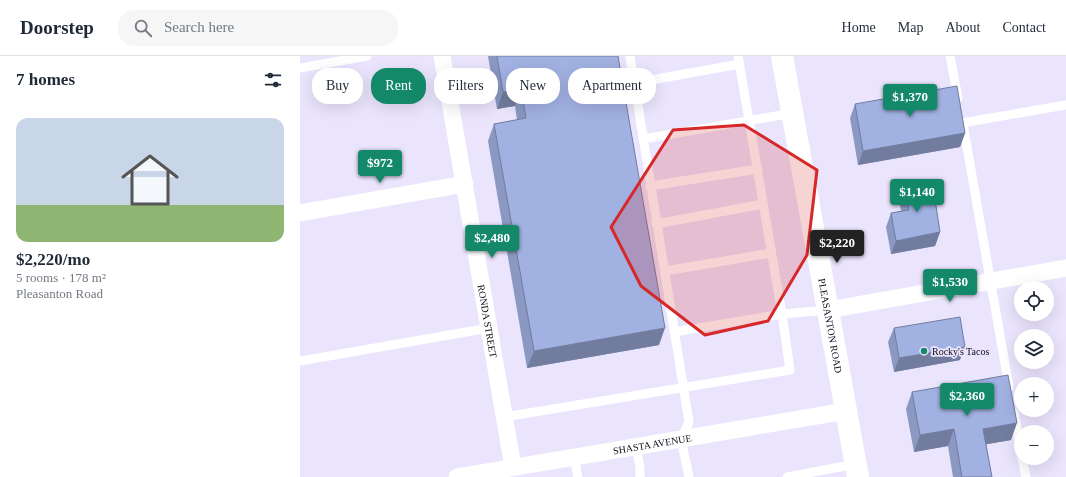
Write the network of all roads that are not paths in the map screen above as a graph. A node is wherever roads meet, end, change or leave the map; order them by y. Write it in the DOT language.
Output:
graph roads {
  1 [pos="366,56"];
  2 [pos="442,56"];
  3 [pos="630,56"];
  4 [pos="782,56"];
  5 [pos="950,56"];
  6 [pos="739,60"];
  7 [pos="300,68"];
  8 [pos="632,68"];
  9 [pos="656,78"];
  10 [pos="637,104"];
  11 [pos="1066,105"];
  12 [pos="792,113"];
  13 [pos="961,115"];
  14 [pos="749,120"];
  15 [pos="643,138"];
  16 [pos="758,170"];
  17 [pos="465,184"];
  18 [pos="650,186"];
  19 [pos="763,204"];
  20 [pos="300,212"];
  21 [pos="656,224"];
  22 [pos="771,253"];
  23 [pos="1066,268"];
  24 [pos="664,271"];
  25 [pos="990,281"];
  26 [pos="828,310"];
  27 [pos="782,314"];
  28 [pos="490,328"];
  29 [pos="674,332"];
  30 [pos="300,361"];
  31 [pos="683,387"];
  32 [pos="846,411"];
  33 [pos="504,417"];
  34 [pos="1016,425"];
  35 [pos="681,439"];
  36 [pos="636,446"];
  37 [pos="574,457"];
  38 [pos="1023,465"];
  39 [pos="513,467"];
  40 [pos="857,471"];
  41 [pos="457,477"];
  42 [pos="578,477"];
  43 [pos="640,477"];
  44 [pos="689,477"];
  45 [pos="787,477"];
  46 [pos="1026,477"];
  1 -- 7 [label="lane"];
  2 -- 17 [label="street, RONDA STREET"];
  3 -- 8 [label="lane"];
  4 -- 12 [label="main road, PLEASANTON ROAD"];
  5 -- 13 [label="lane"];
  6 -- 9 [label="lane"];
  6 -- 14 [label="lane"];
  10 -- 15 [label="lane"];
  11 -- 13 [label="lane"];
  12 -- 14 [label="lane"];
  12 -- 26 [label="main road, PLEASANTON ROAD"];
  13 -- 25 [label="lane"];
  14 -- 15 [label="lane"];
  14 -- 16 [label="lane"];
  15 -- 18 [label="lane"];
  16 -- 18 [label="lane"];
  16 -- 19 [label="lane"];
  17 -- 20 [label="street"];
  17 -- 28 [label="street, RONDA STREET"];
  18 -- 21 [label="lane"];
  19 -- 21 [label="lane"];
  19 -- 22 [label="lane"];
  21 -- 24 [label="lane"];
  22 -- 24 [label="lane"];
  22 -- 27 [label="lane"];
  23 -- 25 [label="street"];
  24 -- 29 [label="lane"];
  25 -- 26 [label="street"];
  25 -- 34 [label="lane"];
  26 -- 27 [label="lane"];
  26 -- 32 [label="main road, PLEASANTON ROAD"];
  27 -- 29 [label="lane"];
  27 -- 31 [label="lane"];
  28 -- 30 [label="lane"];
  28 -- 33 [label="street, RONDA STREET"];
  29 -- 31 [label="lane"];
  31 -- 33 [label="lane"];
  31 -- 35 [label="lane"];
  32 -- 35 [label="street, SHASTA AVENUE"];
  32 -- 40 [label="main road, PLEASANTON ROAD"];
  33 -- 39 [label="street, RONDA STREET"];
  35 -- 36 [label="street, SHASTA AVENUE"];
  35 -- 44 [label="lane"];
  36 -- 37 [label="street, SHASTA AVENUE"];
  36 -- 43 [label="lane"];
  37 -- 39 [label="street, SHASTA AVENUE"];
  37 -- 42 [label="lane"];
  38 -- 46 [label="lane"];
  39 -- 41 [label="street, SHASTA AVENUE"];
  40 -- 45 [label="lane"];
}
